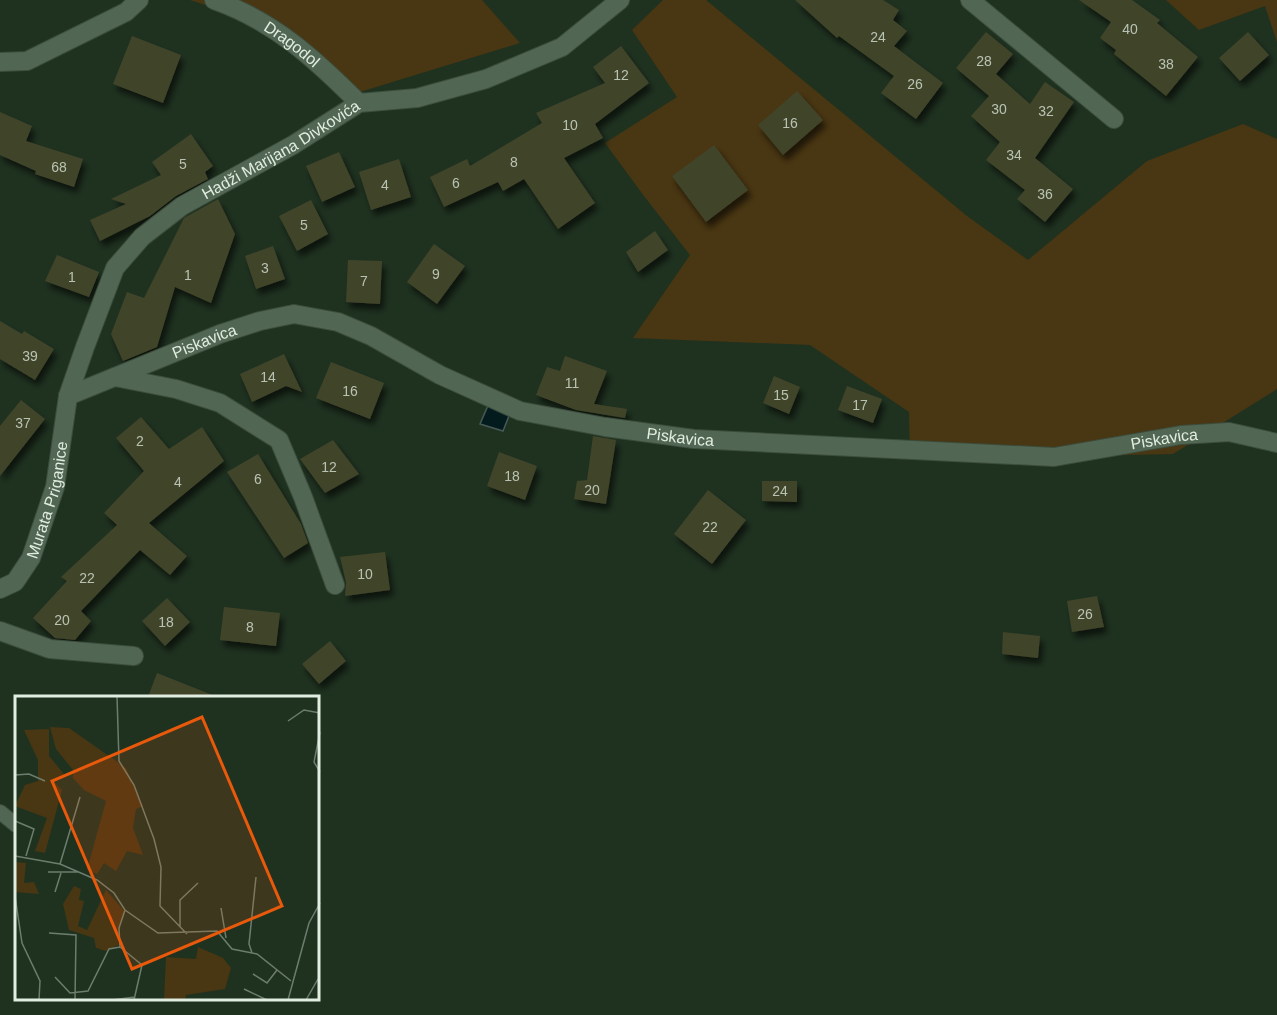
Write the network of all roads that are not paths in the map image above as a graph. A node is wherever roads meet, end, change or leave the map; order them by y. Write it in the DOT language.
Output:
graph roads {
  1 [pos="139,0"];
  2 [pos="214,0"];
  3 [pos="620,0"];
  4 [pos="970,0"];
  5 [pos="0,62"];
  6 [pos="359,103"];
  7 [pos="1114,119"];
  8 [pos="115,377"];
  9 [pos="68,396"];
  10 [pos="1277,443"];
  11 [pos="335,585"];
  12 [pos="0,590"];
  13 [pos="0,631"];
  14 [pos="134,656"];
  15 [pos="0,812"];
  16 [pos="15,824"];
  1 -- 5 [label="street"];
  2 -- 6 [label="street, Dragodol"];
  3 -- 6 [label="street, Hadži Marijana Divkovića"];
  4 -- 7 [label="street"];
  6 -- 9 [label="street, Hadži Marijana Divkovića"];
  8 -- 9 [label="street, Piskavica"];
  8 -- 10 [label="street, Piskavica"];
  8 -- 11 [label="street"];
  9 -- 12 [label="street, Murata Priganice"];
  13 -- 14 [label="street"];
  15 -- 16 [label="lane"];
}
